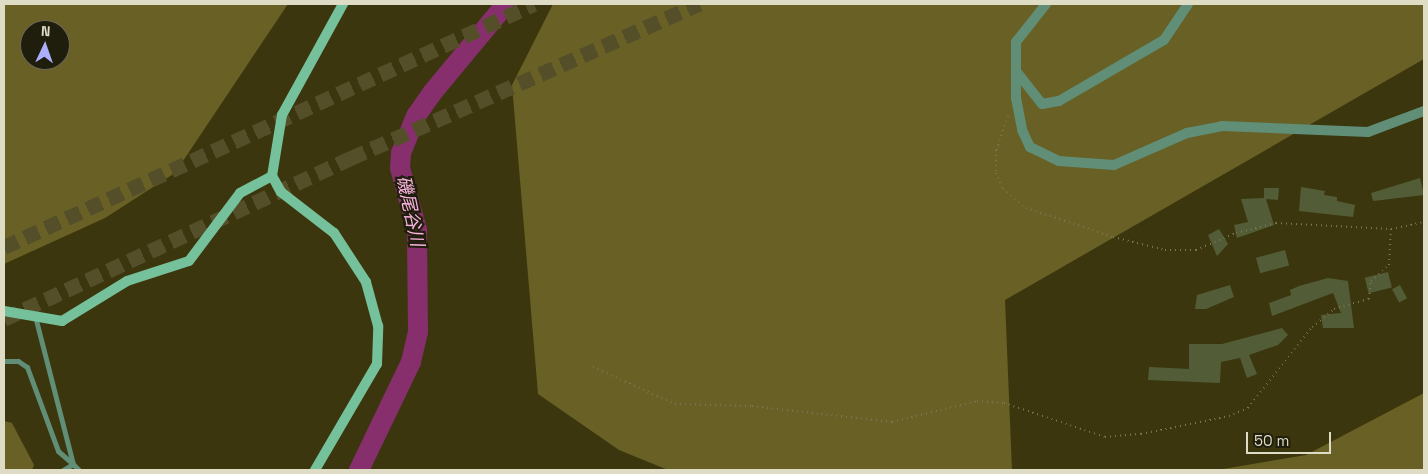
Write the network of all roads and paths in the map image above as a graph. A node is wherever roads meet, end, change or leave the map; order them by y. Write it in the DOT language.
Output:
graph roads {
  1 [pos="343,4"];
  2 [pos="1046,4"];
  3 [pos="1188,4"];
  4 [pos="1016,71"];
  5 [pos="1016,98"];
  6 [pos="1424,111"];
  7 [pos="272,176"];
  8 [pos="1424,222"];
  9 [pos="1391,229"];
  10 [pos="4,311"];
  11 [pos="36,320"];
  12 [pos="4,361"];
  13 [pos="593,367"];
  14 [pos="73,464"];
  15 [pos="63,470"];
  16 [pos="79,470"];
  17 [pos="316,470"];
  1 -- 7 [label="main road"];
  2 -- 4 [label="street"];
  3 -- 4 [label="street"];
  4 -- 5 [label="street"];
  5 -- 6 [label="street"];
  5 -- 9 [label="path"];
  7 -- 11 [label="main road"];
  7 -- 17 [label="main road"];
  8 -- 9 [label="path"];
  9 -- 13 [label="path"];
  10 -- 11 [label="main road"];
  11 -- 14 [label="lane"];
  12 -- 14 [label="lane"];
  14 -- 15 [label="lane"];
  14 -- 16 [label="lane"];
}
